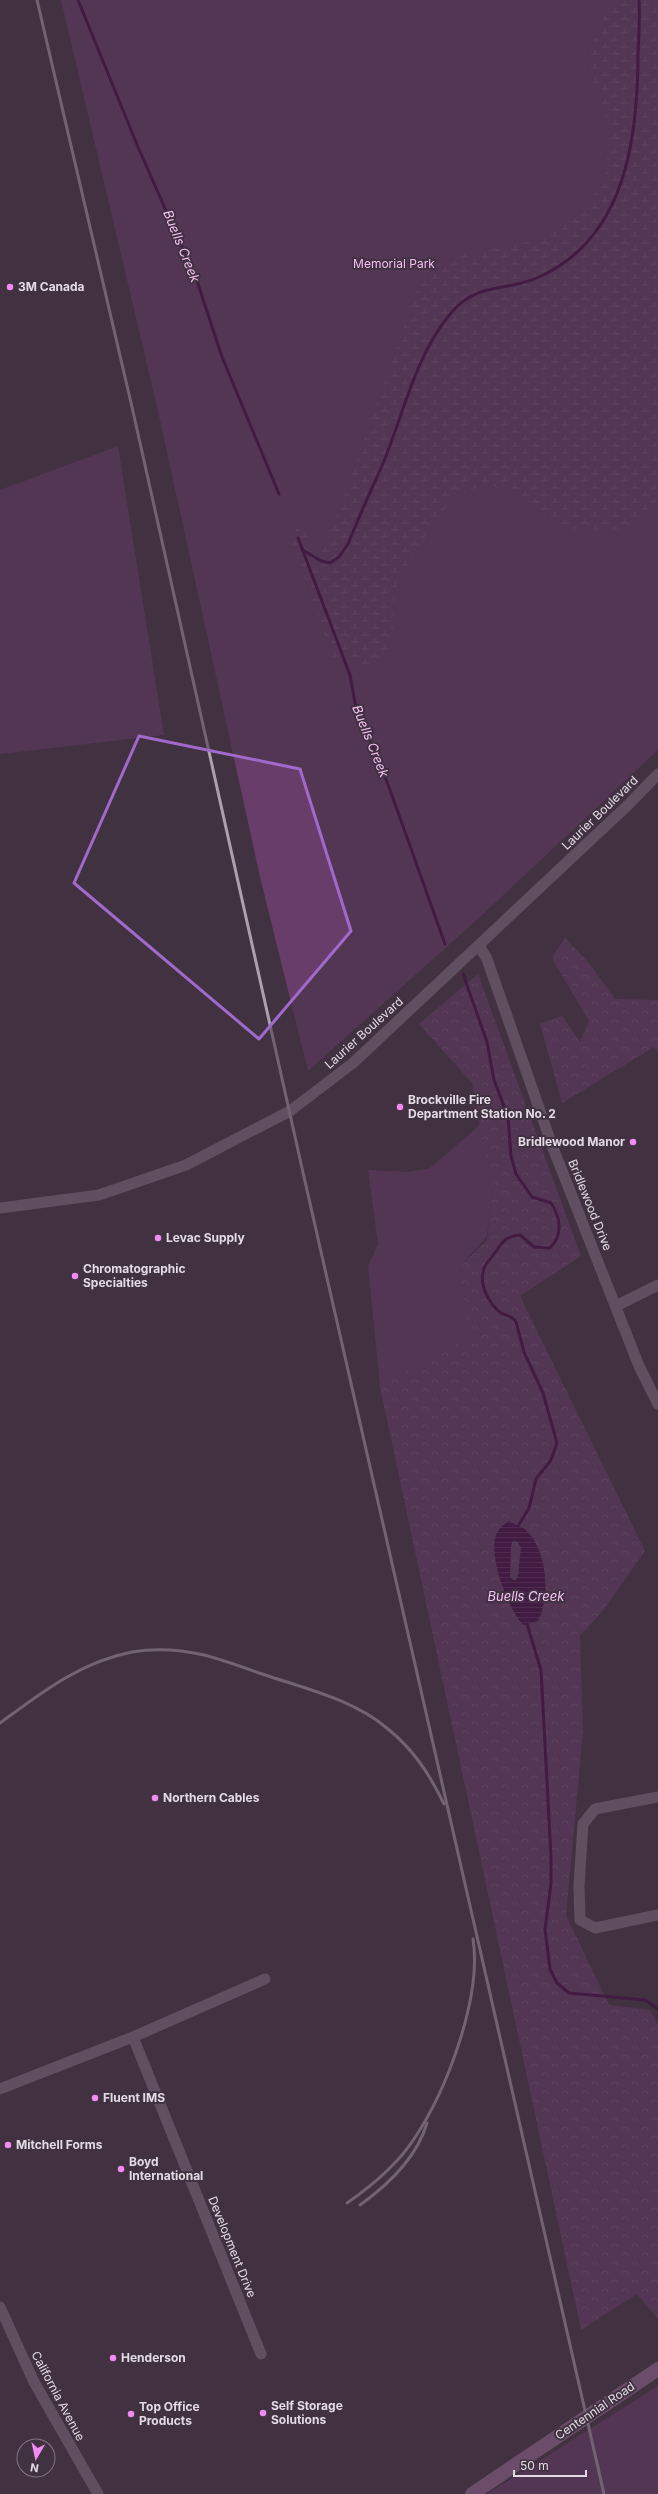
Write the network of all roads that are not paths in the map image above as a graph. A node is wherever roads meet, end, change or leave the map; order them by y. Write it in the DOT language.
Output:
graph roads {
  1 [pos="658,774"];
  2 [pos="479,946"];
  3 [pos="0,1208"];
  4 [pos="658,1285"];
  5 [pos="616,1306"];
  6 [pos="658,1404"];
  7 [pos="658,1796"];
  8 [pos="658,1916"];
  9 [pos="265,1979"];
  10 [pos="133,2037"];
  11 [pos="0,2089"];
  12 [pos="0,2307"];
  13 [pos="261,2354"];
  14 [pos="658,2369"];
  15 [pos="98,2494"];
  16 [pos="472,2494"];
  1 -- 2 [label="street, Laurier Boulevard"];
  2 -- 3 [label="street, Laurier Boulevard"];
  2 -- 5 [label="street, Bridlewood Drive"];
  4 -- 5 [label="street"];
  5 -- 6 [label="street, Bridlewood Drive"];
  7 -- 8 [label="street"];
  9 -- 10 [label="street"];
  10 -- 11 [label="street"];
  10 -- 13 [label="street, Development Drive"];
  12 -- 15 [label="street, California Avenue"];
  14 -- 16 [label="main road, Centennial Road"];
}
